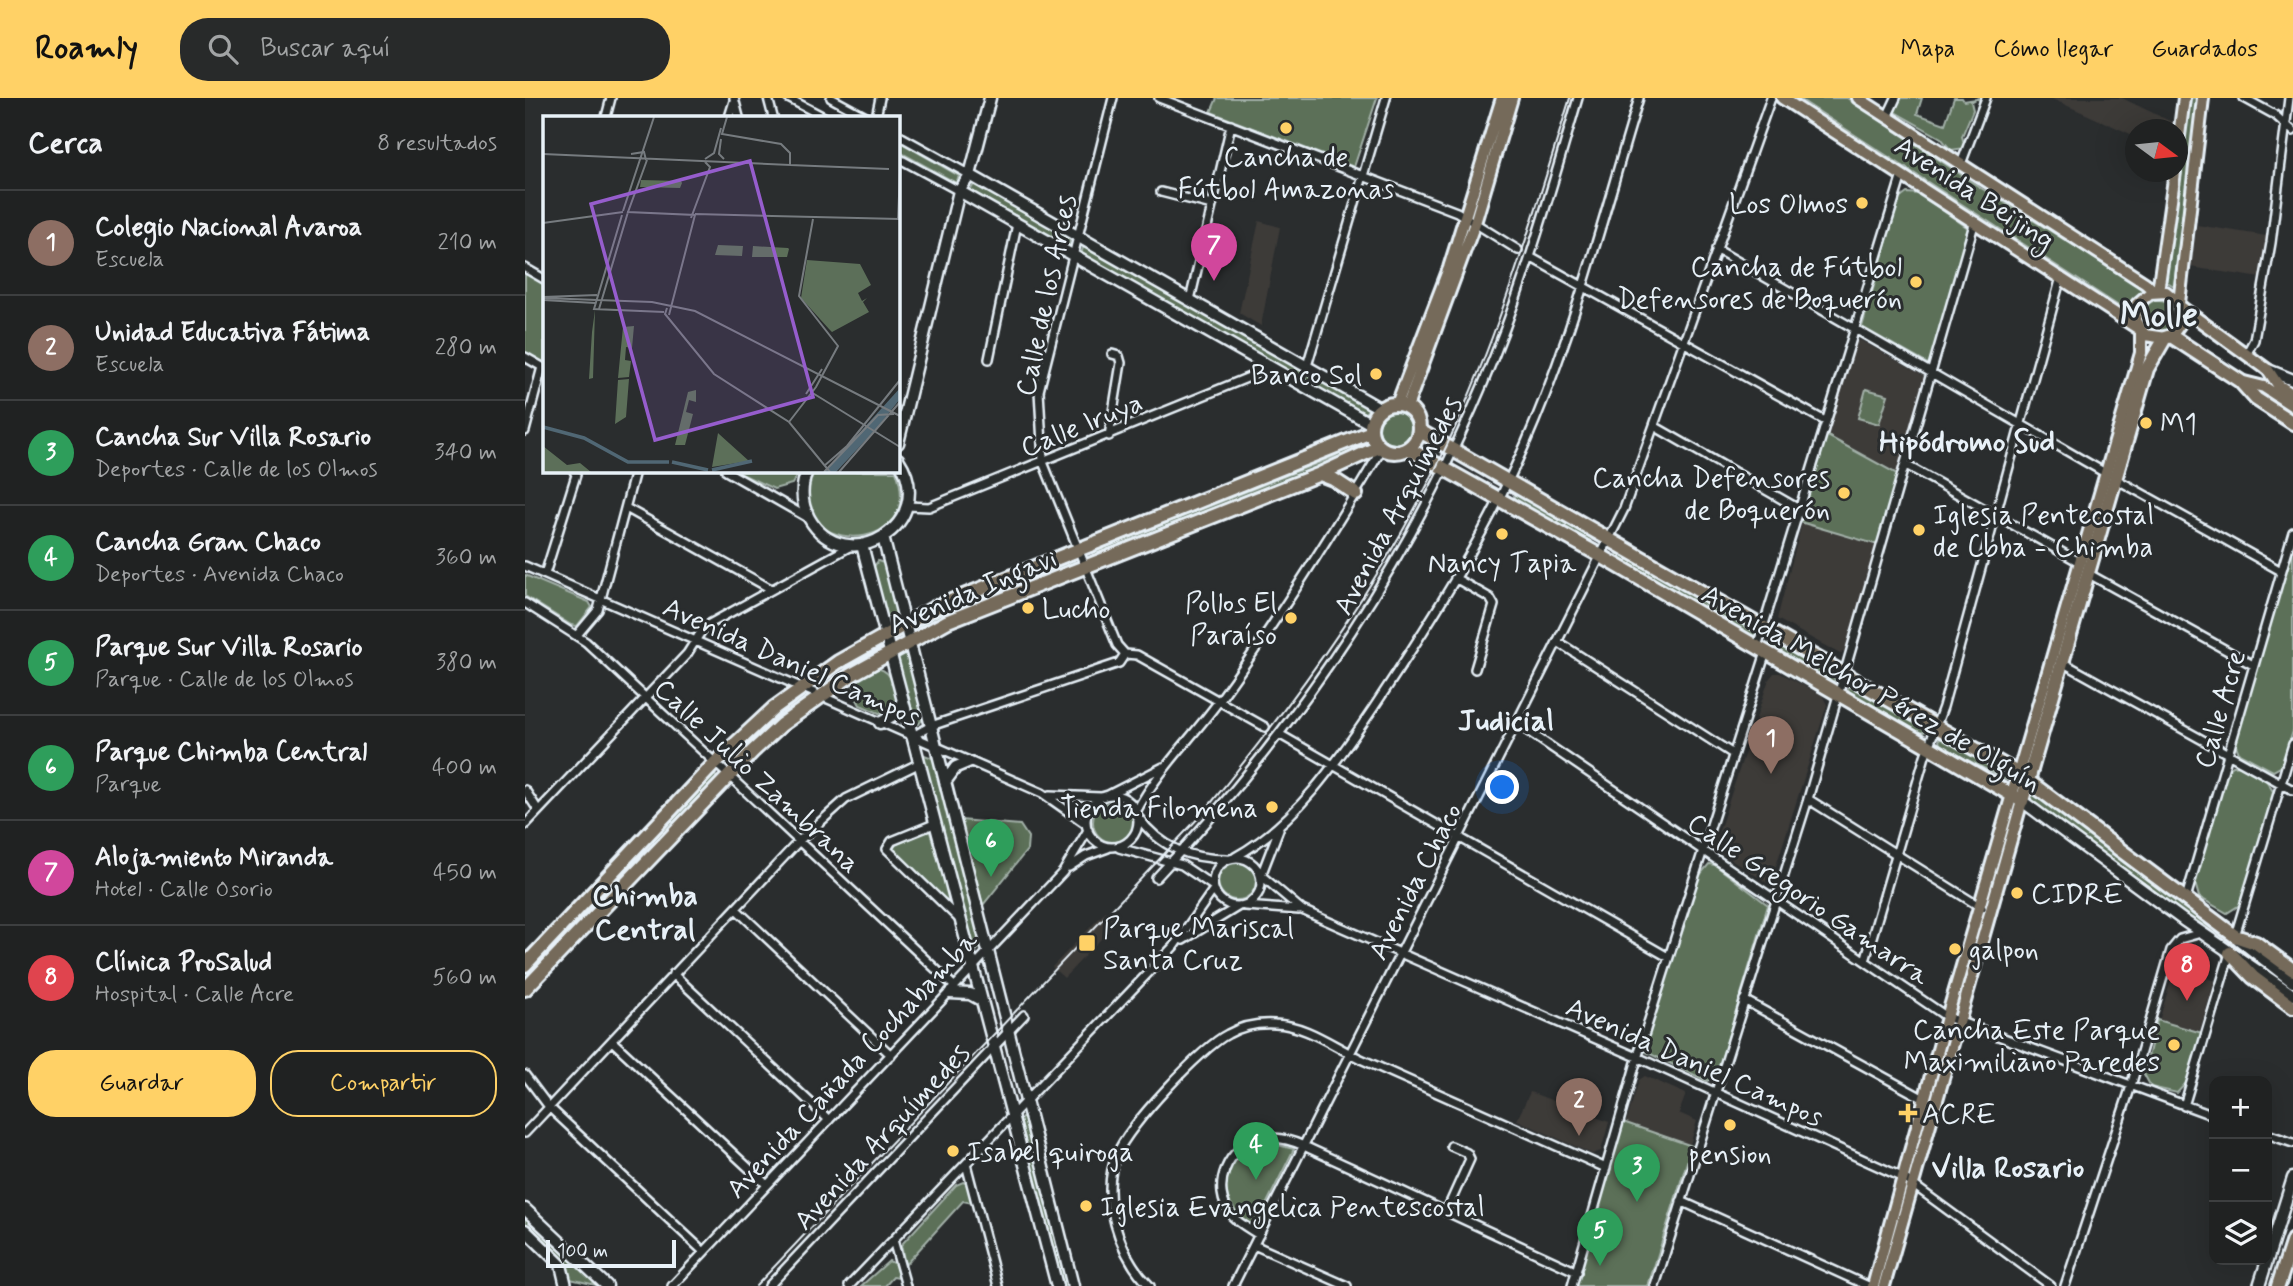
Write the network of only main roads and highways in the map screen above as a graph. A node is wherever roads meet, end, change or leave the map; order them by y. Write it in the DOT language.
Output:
graph roads {
  1 [pos="1502,98"];
  2 [pos="1512,98"];
  3 [pos="1782,98"];
  4 [pos="1858,98"];
  5 [pos="2184,98"];
  6 [pos="2203,98"];
  7 [pos="2182,119"];
  8 [pos="2173,182"];
  9 [pos="1471,220"];
  10 [pos="2156,291"];
  11 [pos="2180,305"];
  12 [pos="2140,330"];
  13 [pos="2168,337"];
  14 [pos="2240,381"];
  15 [pos="2293,395"];
  16 [pos="1402,406"];
  17 [pos="2293,406"];
  18 [pos="2293,423"];
  19 [pos="1371,428"];
  20 [pos="1420,431"];
  21 [pos="1381,448"];
  22 [pos="1409,449"];
  23 [pos="1320,474"];
  24 [pos="2112,476"];
  25 [pos="1356,494"];
  26 [pos="2058,660"];
  27 [pos="2023,778"];
  28 [pos="2017,797"];
  29 [pos="2230,953"];
  30 [pos="525,965"];
  31 [pos="2293,970"];
  32 [pos="525,989"];
  33 [pos="2293,1007"];
  34 [pos="1953,1020"];
  35 [pos="1908,1181"];
  36 [pos="2293,1240"];
  37 [pos="1870,1286"];
  38 [pos="1884,1286"];
  39 [pos="2278,1286"];
  1 -- 9 [label="main road"];
  2 -- 9 [label="main road"];
  3 -- 12 [label="main road, Avenida Beijing"];
  4 -- 10 [label="main road, Avenida Beijing"];
  5 -- 7 [label="main road"];
  6 -- 11 [label="main road"];
  8 -- 10 [label="main road"];
  9 -- 16 [label="main road"];
  10 -- 11 [label="main road"];
  10 -- 12 [label="main road"];
  11 -- 13 [label="main road"];
  11 -- 15 [label="main road"];
  12 -- 13 [label="main road"];
  12 -- 24 [label="main road"];
  13 -- 14 [label="highway"];
  13 -- 24 [label="highway"];
  14 -- 17 [label="main road"];
  14 -- 18 [label="highway"];
  16 -- 19 [label="highway"];
  16 -- 20 [label="highway"];
  19 -- 21 [label="highway"];
  19 -- 30 [label="highway, Avenida Ingavi"];
  20 -- 22 [label="highway"];
  20 -- 27 [label="highway, Avenida Melchor Pérez de Olguín"];
  21 -- 22 [label="highway"];
  21 -- 23 [label="highway, Avenida Ingavi"];
  22 -- 28 [label="highway, Avenida Melchor Pérez de Olguín"];
  23 -- 25 [label="highway"];
  23 -- 32 [label="highway, Avenida Ingavi"];
  24 -- 26 [label="highway"];
  26 -- 27 [label="main road"];
  26 -- 27 [label="highway"];
  27 -- 28 [label="highway"];
  27 -- 31 [label="highway, Avenida Melchor Pérez de Olguín"];
  28 -- 34 [label="main road"];
  29 -- 33 [label="highway"];
  34 -- 35 [label="main road"];
  34 -- 35 [label="main road"];
  35 -- 37 [label="main road"];
  35 -- 38 [label="main road"];
  36 -- 39 [label="highway"];
}
